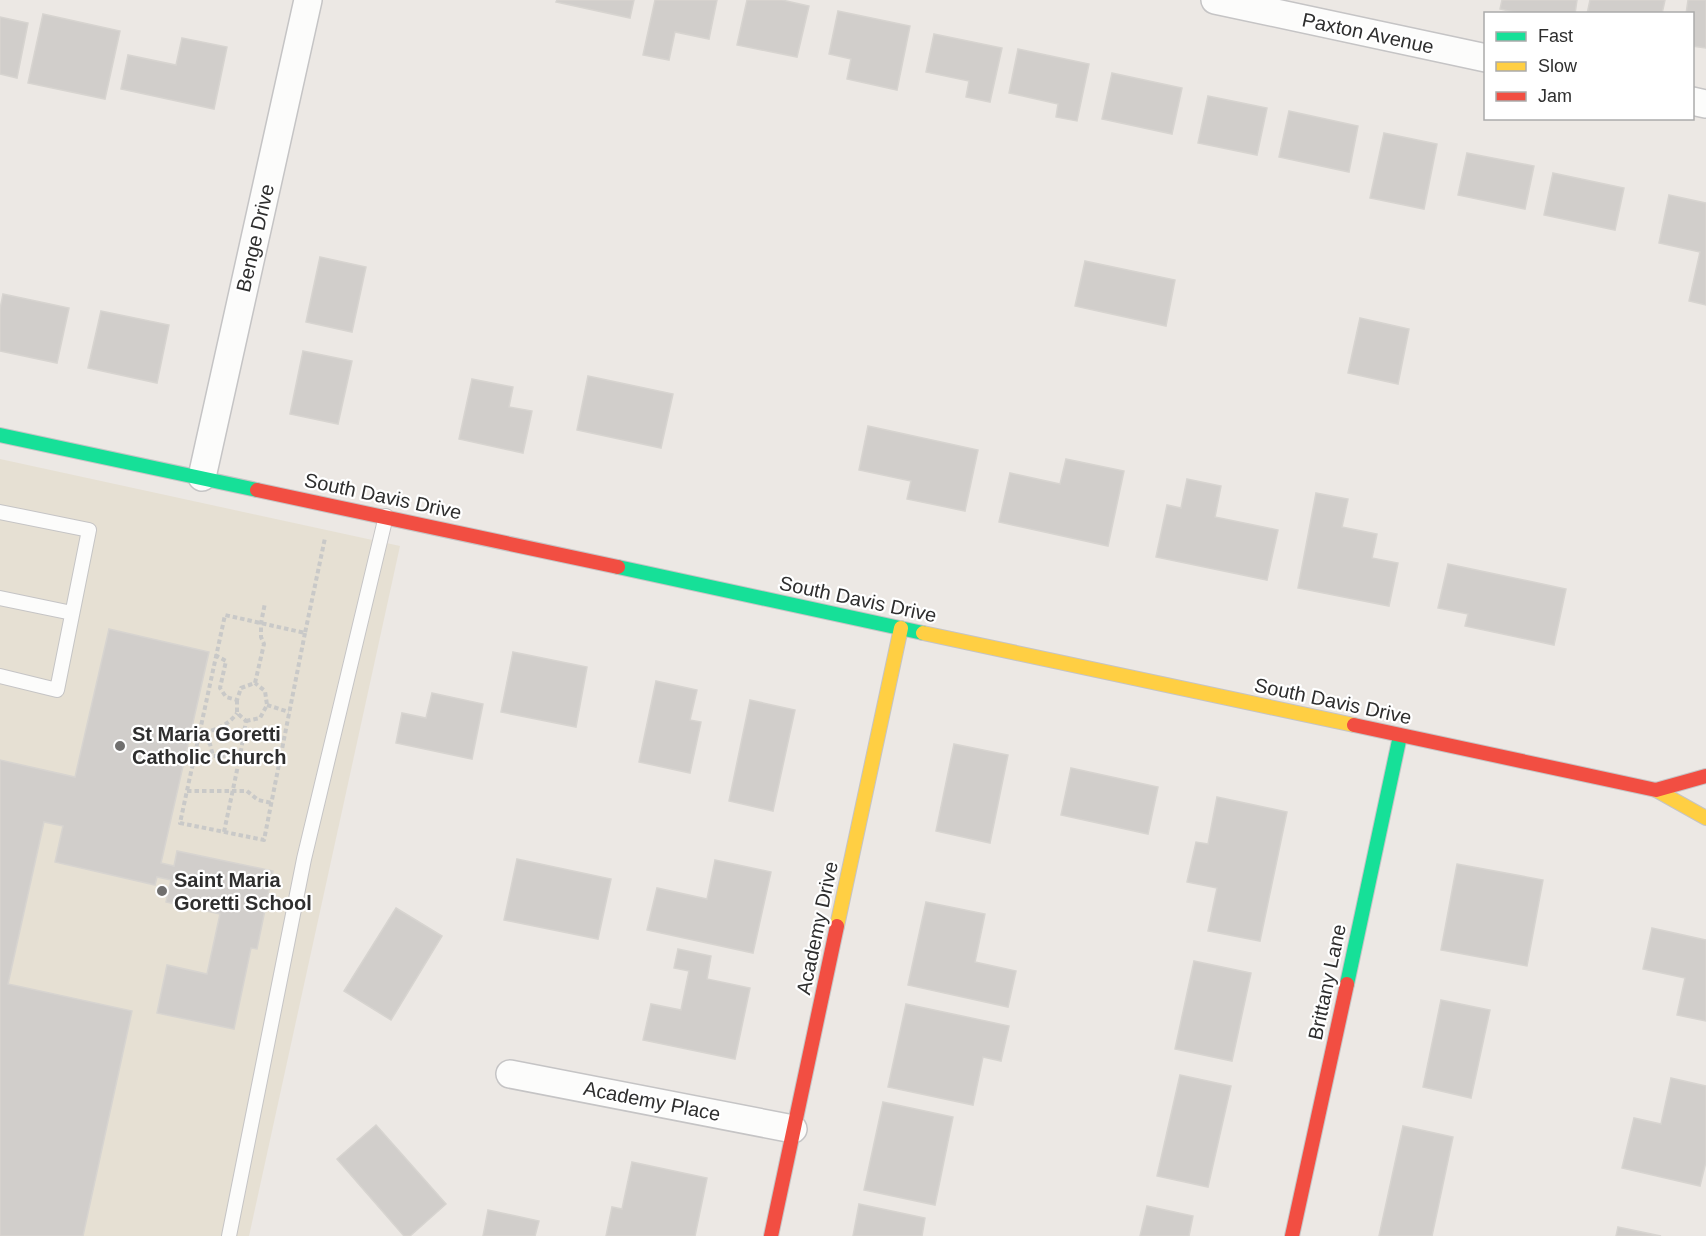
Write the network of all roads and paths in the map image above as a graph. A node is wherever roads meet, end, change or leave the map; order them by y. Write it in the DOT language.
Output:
graph roads {
  1 [pos="308,0"];
  2 [pos="1215,0"];
  3 [pos="1484,58"];
  4 [pos="0,435"];
  5 [pos="202,477"];
  6 [pos="0,512"];
  7 [pos="386,516"];
  8 [pos="323,548"];
  9 [pos="0,598"];
  10 [pos="265,603"];
  11 [pos="72,613"];
  12 [pos="261,623"];
  13 [pos="901,628"];
  14 [pos="305,633"];
  15 [pos="215,655"];
  16 [pos="0,676"];
  17 [pos="255,683"];
  18 [pos="237,700"];
  19 [pos="267,705"];
  20 [pos="237,712"];
  21 [pos="289,712"];
  22 [pos="246,722"];
  23 [pos="199,734"];
  24 [pos="1400,736"];
  25 [pos="282,753"];
  26 [pos="240,756"];
  27 [pos="1706,776"];
  28 [pos="1656,790"];
  29 [pos="187,791"];
  30 [pos="232,791"];
  31 [pos="272,803"];
  32 [pos="1706,818"];
  33 [pos="224,832"];
  34 [pos="510,1074"];
  35 [pos="793,1129"];
  36 [pos="230,1236"];
  37 [pos="771,1236"];
  38 [pos="1292,1236"];
  1 -- 5 [label="street, Benge Drive"];
  2 -- 3 [label="street, Paxton Avenue"];
  4 -- 5 [label="street, South Davis Drive"];
  5 -- 7 [label="street, South Davis Drive"];
  6 -- 11 [label="lane"];
  7 -- 13 [label="street, South Davis Drive"];
  7 -- 36 [label="lane"];
  8 -- 14 [label="path"];
  9 -- 11 [label="lane"];
  10 -- 12 [label="path"];
  11 -- 16 [label="lane"];
  12 -- 14 [label="path"];
  12 -- 15 [label="path"];
  12 -- 17 [label="path"];
  13 -- 24 [label="street, South Davis Drive"];
  13 -- 35 [label="street, Academy Drive"];
  14 -- 21 [label="path"];
  15 -- 18 [label="path"];
  15 -- 23 [label="path"];
  17 -- 18 [label="path"];
  17 -- 19 [label="path"];
  18 -- 20 [label="path"];
  19 -- 21 [label="path"];
  19 -- 22 [label="path"];
  20 -- 22 [label="path"];
  20 -- 23 [label="path"];
  21 -- 25 [label="path"];
  22 -- 26 [label="path"];
  23 -- 26 [label="path"];
  23 -- 29 [label="path"];
  24 -- 28 [label="street, South Davis Drive"];
  24 -- 38 [label="street, Brittany Lane"];
  25 -- 26 [label="path"];
  25 -- 31 [label="path"];
  26 -- 30 [label="path"];
  27 -- 28 [label="street, South Davis Drive"];
  28 -- 32 [label="street"];
  29 -- 30 [label="path"];
  29 -- 33 [label="path"];
  30 -- 31 [label="path"];
  30 -- 33 [label="path"];
  31 -- 33 [label="path"];
  34 -- 35 [label="street, Academy Place"];
  35 -- 37 [label="street, Academy Drive"];
}
